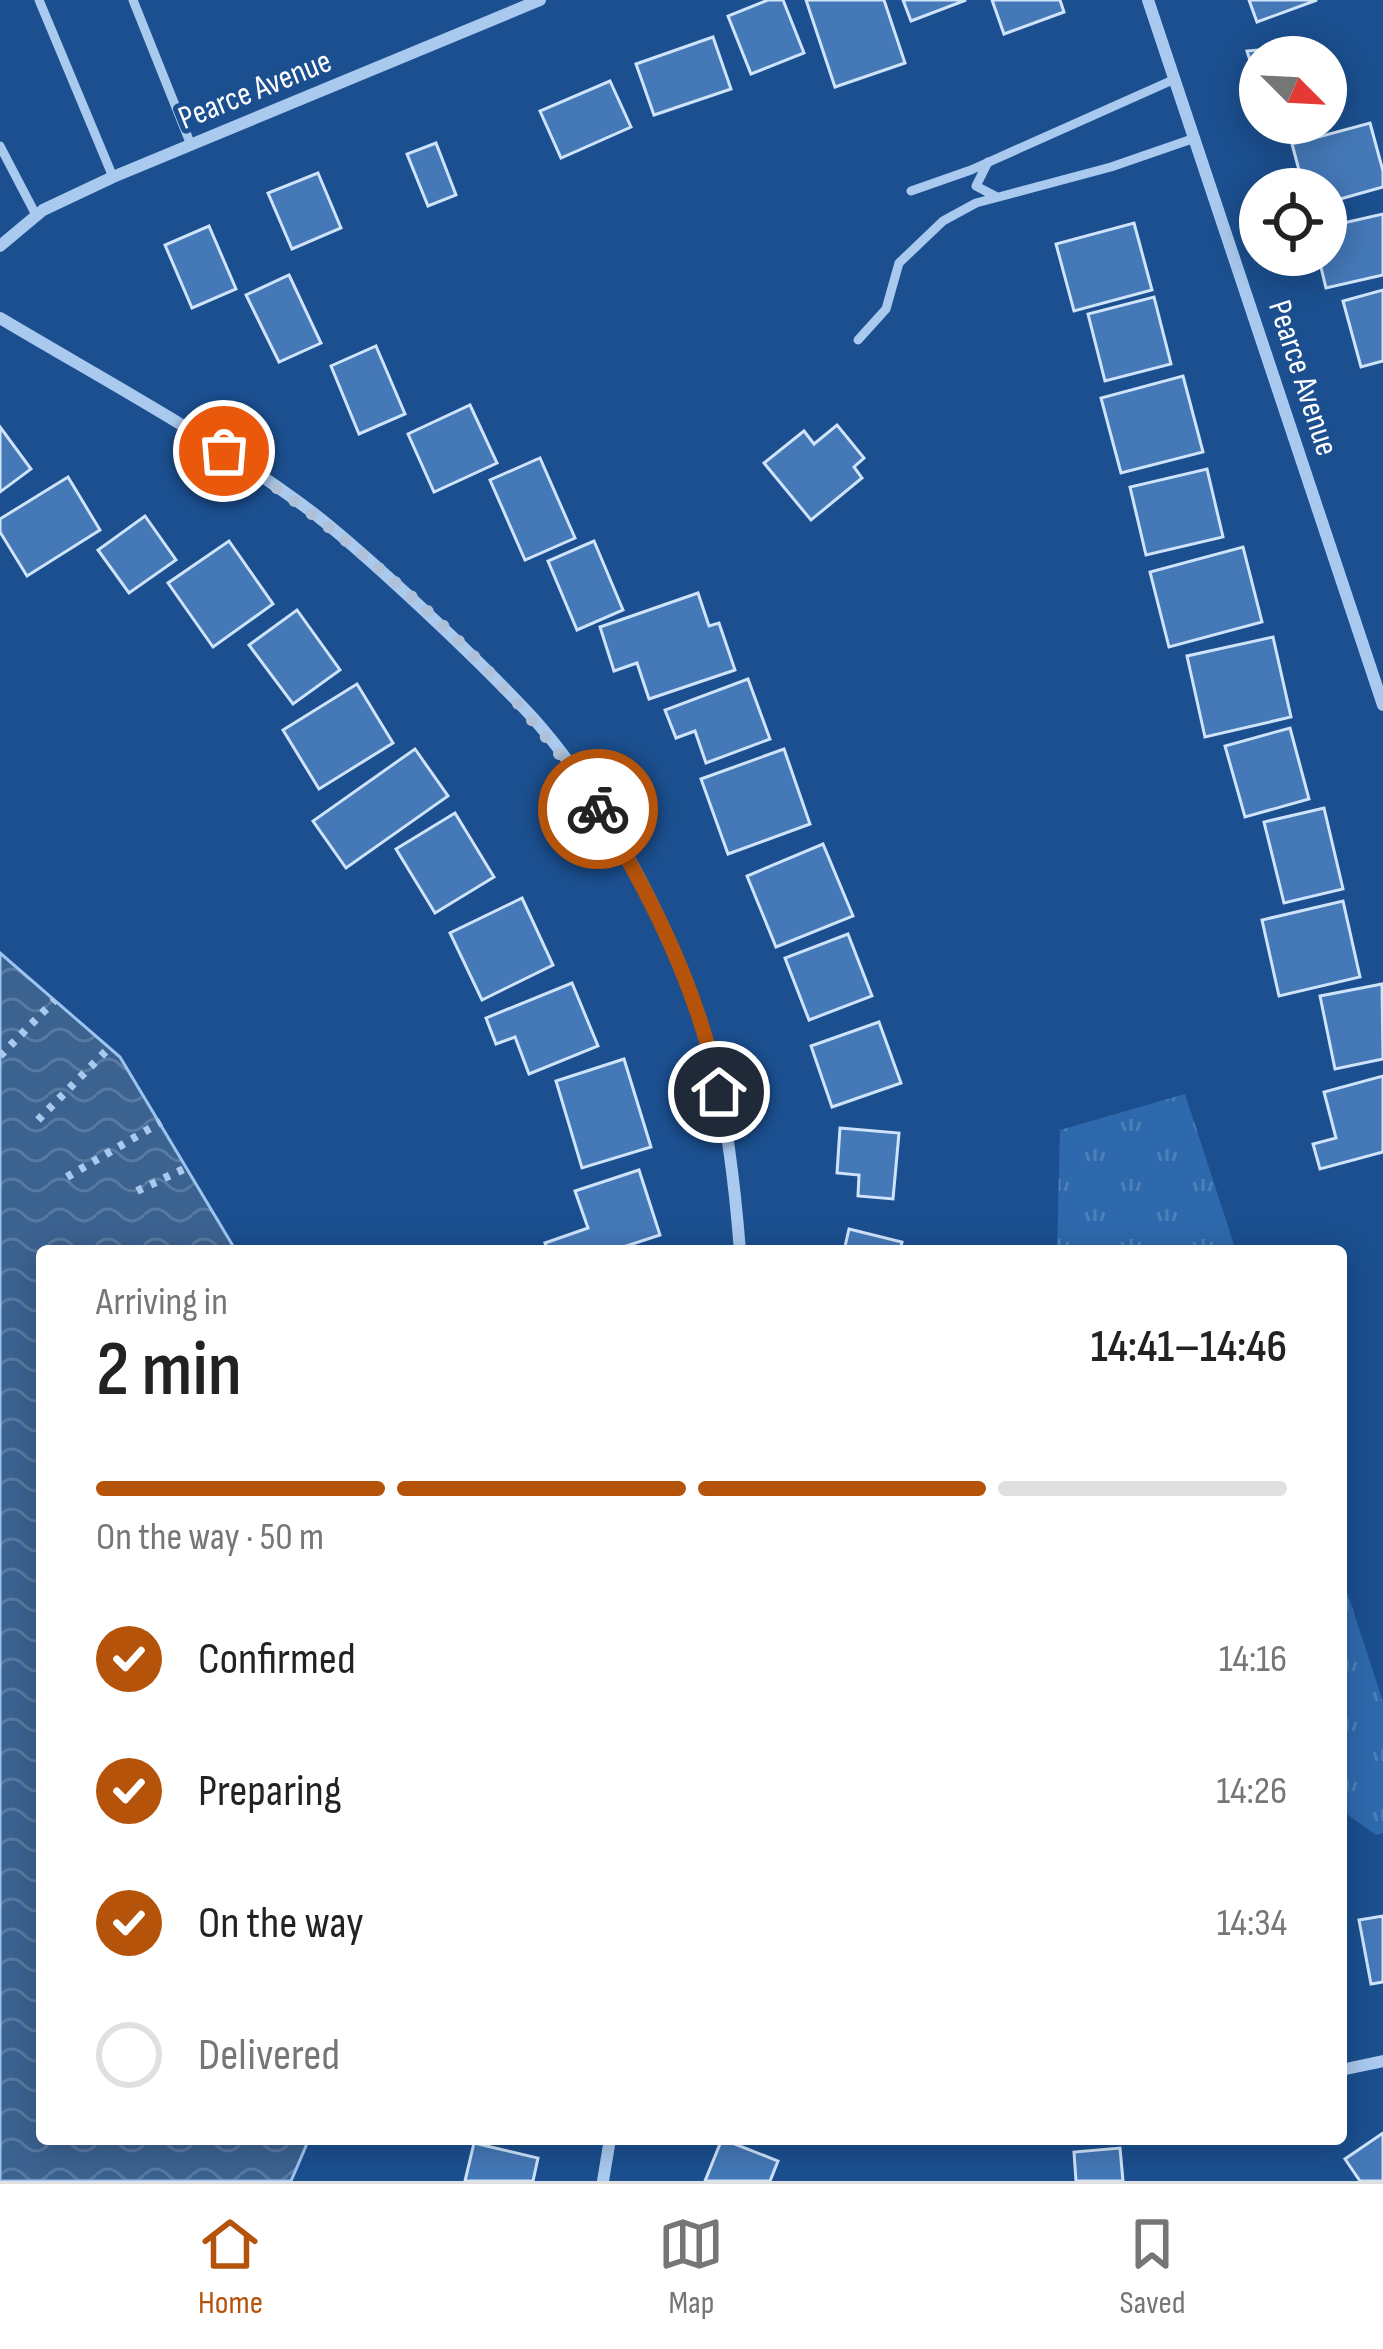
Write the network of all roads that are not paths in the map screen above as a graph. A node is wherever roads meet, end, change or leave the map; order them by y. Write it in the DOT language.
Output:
graph roads {
  1 [pos="38,0"];
  2 [pos="133,0"];
  3 [pos="540,0"];
  4 [pos="1148,0"];
  5 [pos="1175,79"];
  6 [pos="1195,138"];
  7 [pos="190,145"];
  8 [pos="0,146"];
  9 [pos="988,162"];
  10 [pos="113,177"];
  11 [pos="911,191"];
  12 [pos="996,196"];
  13 [pos="36,215"];
  14 [pos="0,246"];
  15 [pos="0,318"];
  16 [pos="858,340"];
  17 [pos="1383,704"];
  18 [pos="739,1245"];
  19 [pos="1383,2061"];
  20 [pos="1347,2069"];
  21 [pos="609,2145"];
  22 [pos="603,2181"];
  1 -- 10 [label="lane"];
  2 -- 7 [label="lane"];
  3 -- 7 [label="street, Pearce Avenue"];
  4 -- 5 [label="street, Pearce Avenue"];
  5 -- 6 [label="street, Pearce Avenue"];
  5 -- 9 [label="lane"];
  6 -- 12 [label="lane"];
  6 -- 17 [label="street, Pearce Avenue"];
  7 -- 10 [label="street, Pearce Avenue"];
  8 -- 13 [label="lane"];
  9 -- 11 [label="lane"];
  9 -- 12 [label="lane"];
  10 -- 13 [label="street, Pearce Avenue"];
  12 -- 16 [label="lane"];
  13 -- 14 [label="street, Pearce Avenue"];
  15 -- 18 [label="street"];
  19 -- 20 [label="street"];
  21 -- 22 [label="street"];
}
